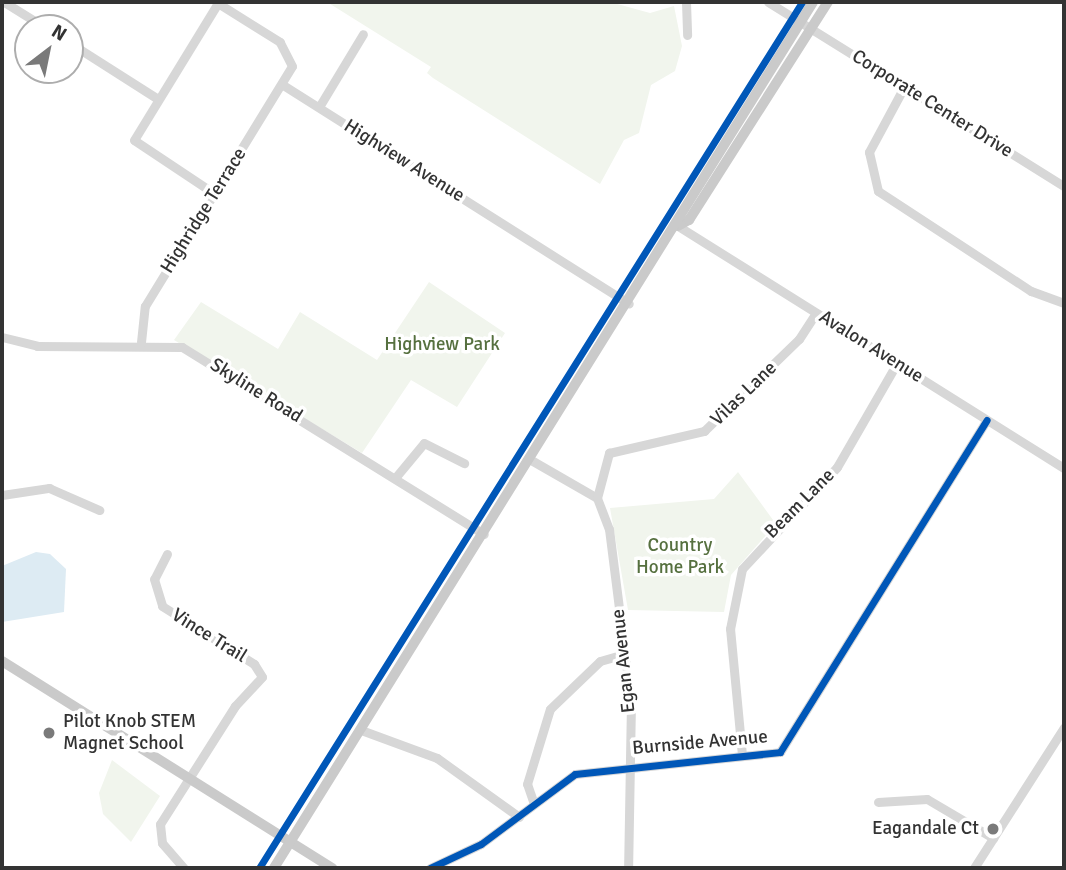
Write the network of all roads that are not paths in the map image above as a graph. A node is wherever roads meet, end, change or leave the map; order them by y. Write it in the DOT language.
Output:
graph roads {
  1 [pos="4,2"];
  2 [pos="217,2"];
  3 [pos="686,2"];
  4 [pos="768,2"];
  5 [pos="813,2"];
  6 [pos="828,2"];
  7 [pos="23,14"];
  8 [pos="800,22"];
  9 [pos="811,29"];
  10 [pos="363,34"];
  11 [pos="687,35"];
  12 [pos="84,52"];
  13 [pos="283,85"];
  14 [pos="904,87"];
  15 [pos="158,99"];
  16 [pos="320,107"];
  17 [pos="709,178"];
  18 [pos="1064,186"];
  19 [pos="215,194"];
  20 [pos="678,226"];
  21 [pos="1064,303"];
  22 [pos="629,304"];
  23 [pos="816,313"];
  24 [pos="2,337"];
  25 [pos="141,342"];
  26 [pos="897,363"];
  27 [pos="987,420"];
  28 [pos="531,460"];
  29 [pos="464,463"];
  30 [pos="1064,468"];
  31 [pos="395,478"];
  32 [pos="2,495"];
  33 [pos="597,498"];
  34 [pos="99,510"];
  35 [pos="484,534"];
  36 [pos="167,554"];
  37 [pos="625,654"];
  38 [pos="2,661"];
  39 [pos="1064,727"];
  40 [pos="361,730"];
  41 [pos="742,755"];
  42 [pos="626,765"];
  43 [pos="188,778"];
  44 [pos="878,802"];
  45 [pos="534,804"];
  46 [pos="519,817"];
  47 [pos="993,838"];
  48 [pos="291,843"];
  49 [pos="184,868"];
  50 [pos="274,868"];
  51 [pos="332,868"];
  52 [pos="430,868"];
  53 [pos="628,868"];
  54 [pos="974,868"];
  1 -- 7 [label="street"];
  2 -- 13 [label="street"];
  2 -- 15 [label="street"];
  3 -- 11 [label="street"];
  4 -- 8 [label="street, Corporate Center Drive"];
  5 -- 8 [label="main road"];
  6 -- 9 [label="main road"];
  8 -- 9 [label="street, Corporate Center Drive"];
  8 -- 17 [label="main road"];
  9 -- 14 [label="street, Corporate Center Drive"];
  9 -- 17 [label="main road"];
  10 -- 16 [label="street"];
  12 -- 15 [label="street"];
  13 -- 16 [label="street, Highview Avenue"];
  13 -- 19 [label="street, Highridge Terrace"];
  14 -- 18 [label="street, Corporate Center Drive"];
  14 -- 21 [label="street"];
  15 -- 19 [label="street"];
  16 -- 22 [label="street, Highview Avenue"];
  17 -- 20 [label="main road"];
  19 -- 25 [label="street, Highridge Terrace"];
  20 -- 22 [label="main road"];
  20 -- 23 [label="street, Avalon Avenue"];
  22 -- 28 [label="main road"];
  23 -- 26 [label="street, Avalon Avenue"];
  23 -- 33 [label="street, Vilas Lane"];
  24 -- 25 [label="street, Skyline Road"];
  25 -- 31 [label="street, Skyline Road"];
  26 -- 27 [label="street, Avalon Avenue"];
  26 -- 41 [label="street, Beam Lane"];
  27 -- 30 [label="street, Avalon Avenue"];
  27 -- 41 [label="street, Burnside Avenue"];
  28 -- 33 [label="street"];
  28 -- 35 [label="main road"];
  29 -- 31 [label="street"];
  31 -- 35 [label="street, Skyline Road"];
  32 -- 34 [label="street"];
  33 -- 37 [label="street, Egan Avenue"];
  35 -- 40 [label="main road"];
  36 -- 43 [label="street, Vince Trail"];
  37 -- 42 [label="street, Egan Avenue"];
  37 -- 45 [label="street"];
  38 -- 43 [label="main road"];
  39 -- 47 [label="street"];
  40 -- 46 [label="street"];
  40 -- 48 [label="main road"];
  41 -- 42 [label="street, Burnside Avenue"];
  42 -- 45 [label="street, Burnside Avenue"];
  42 -- 53 [label="street, Egan Avenue"];
  43 -- 48 [label="main road"];
  43 -- 49 [label="street"];
  44 -- 47 [label="street"];
  45 -- 46 [label="street, Burnside Avenue"];
  46 -- 52 [label="street, Burnside Avenue"];
  47 -- 54 [label="street"];
  48 -- 50 [label="main road"];
  48 -- 51 [label="main road"];
}
